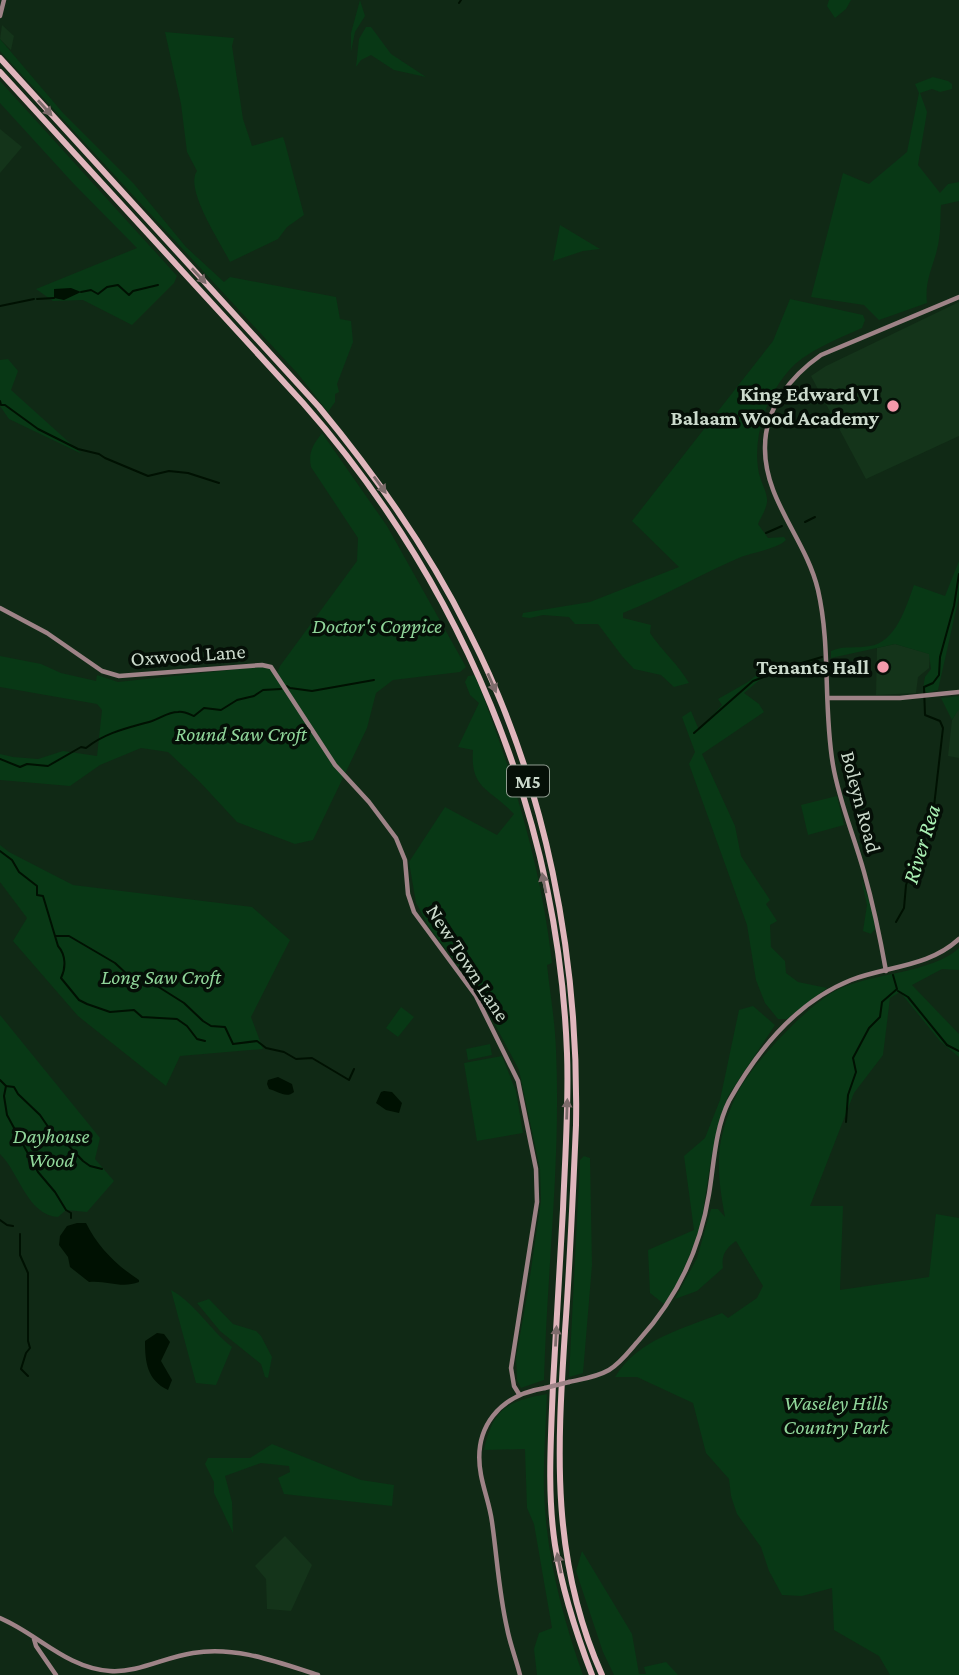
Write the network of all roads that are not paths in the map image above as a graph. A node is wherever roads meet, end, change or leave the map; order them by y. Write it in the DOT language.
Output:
graph roads {
  1 [pos="4,0"];
  2 [pos="0,16"];
  3 [pos="0,58"];
  4 [pos="0,72"];
  5 [pos="959,297"];
  6 [pos="0,608"];
  7 [pos="271,667"];
  8 [pos="959,692"];
  9 [pos="828,698"];
  10 [pos="959,939"];
  11 [pos="886,971"];
  12 [pos="519,1394"];
  13 [pos="0,1618"];
  14 [pos="34,1638"];
  15 [pos="118,1673"];
  16 [pos="56,1675"];
  17 [pos="318,1675"];
  18 [pos="520,1675"];
  19 [pos="592,1675"];
  20 [pos="602,1675"];
  1 -- 2 [label="street"];
  3 -- 20 [label="highway, M5, one-way"];
  19 -- 4 [label="highway, M5, one-way"];
  5 -- 9 [label="street, Boleyn Road"];
  6 -- 7 [label="street, Oxwood Lane"];
  7 -- 12 [label="street, New Town Lane"];
  8 -- 9 [label="street"];
  9 -- 11 [label="street, Boleyn Road"];
  10 -- 11 [label="street"];
  11 -- 12 [label="street, bridge"];
  12 -- 18 [label="street"];
  13 -- 14 [label="street"];
  14 -- 15 [label="street"];
  14 -- 16 [label="street"];
  15 -- 17 [label="street"];
}
